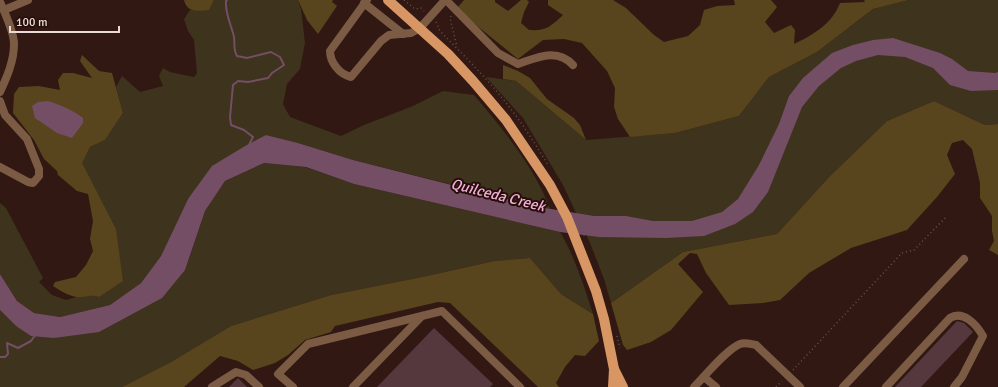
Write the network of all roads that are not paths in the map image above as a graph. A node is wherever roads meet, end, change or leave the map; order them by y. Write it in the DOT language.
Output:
graph roads {
  1 [pos="28,0"];
  2 [pos="388,0"];
  3 [pos="445,0"];
  4 [pos="0,2"];
  5 [pos="365,2"];
  6 [pos="4,10"];
  7 [pos="420,28"];
  8 [pos="403,34"];
  9 [pos="573,65"];
  10 [pos="0,92"];
  11 [pos="0,101"];
  12 [pos="0,167"];
  13 [pos="964,259"];
  14 [pos="423,316"];
  15 [pos="614,369"];
  16 [pos="704,376"];
  17 [pos="212,387"];
  18 [pos="260,387"];
  19 [pos="293,387"];
  20 [pos="353,387"];
  21 [pos="520,387"];
  22 [pos="613,387"];
  23 [pos="623,387"];
  24 [pos="694,387"];
  25 [pos="716,387"];
  26 [pos="800,387"];
  27 [pos="843,387"];
  28 [pos="886,387"];
  29 [pos="954,387"];
  1 -- 6 [label="street"];
  2 -- 7 [label="main road"];
  3 -- 7 [label="street"];
  3 -- 9 [label="street"];
  4 -- 6 [label="street"];
  5 -- 8 [label="street"];
  5 -- 8 [label="street"];
  6 -- 10 [label="street"];
  7 -- 8 [label="street"];
  7 -- 15 [label="main road"];
  11 -- 12 [label="street"];
  13 -- 27 [label="street"];
  14 -- 19 [label="street"];
  14 -- 20 [label="street"];
  14 -- 21 [label="street"];
  15 -- 22 [label="main road"];
  15 -- 23 [label="main road"];
  16 -- 24 [label="street"];
  16 -- 25 [label="street"];
  16 -- 26 [label="street"];
  17 -- 18 [label="street"];
  28 -- 29 [label="street"];
}
